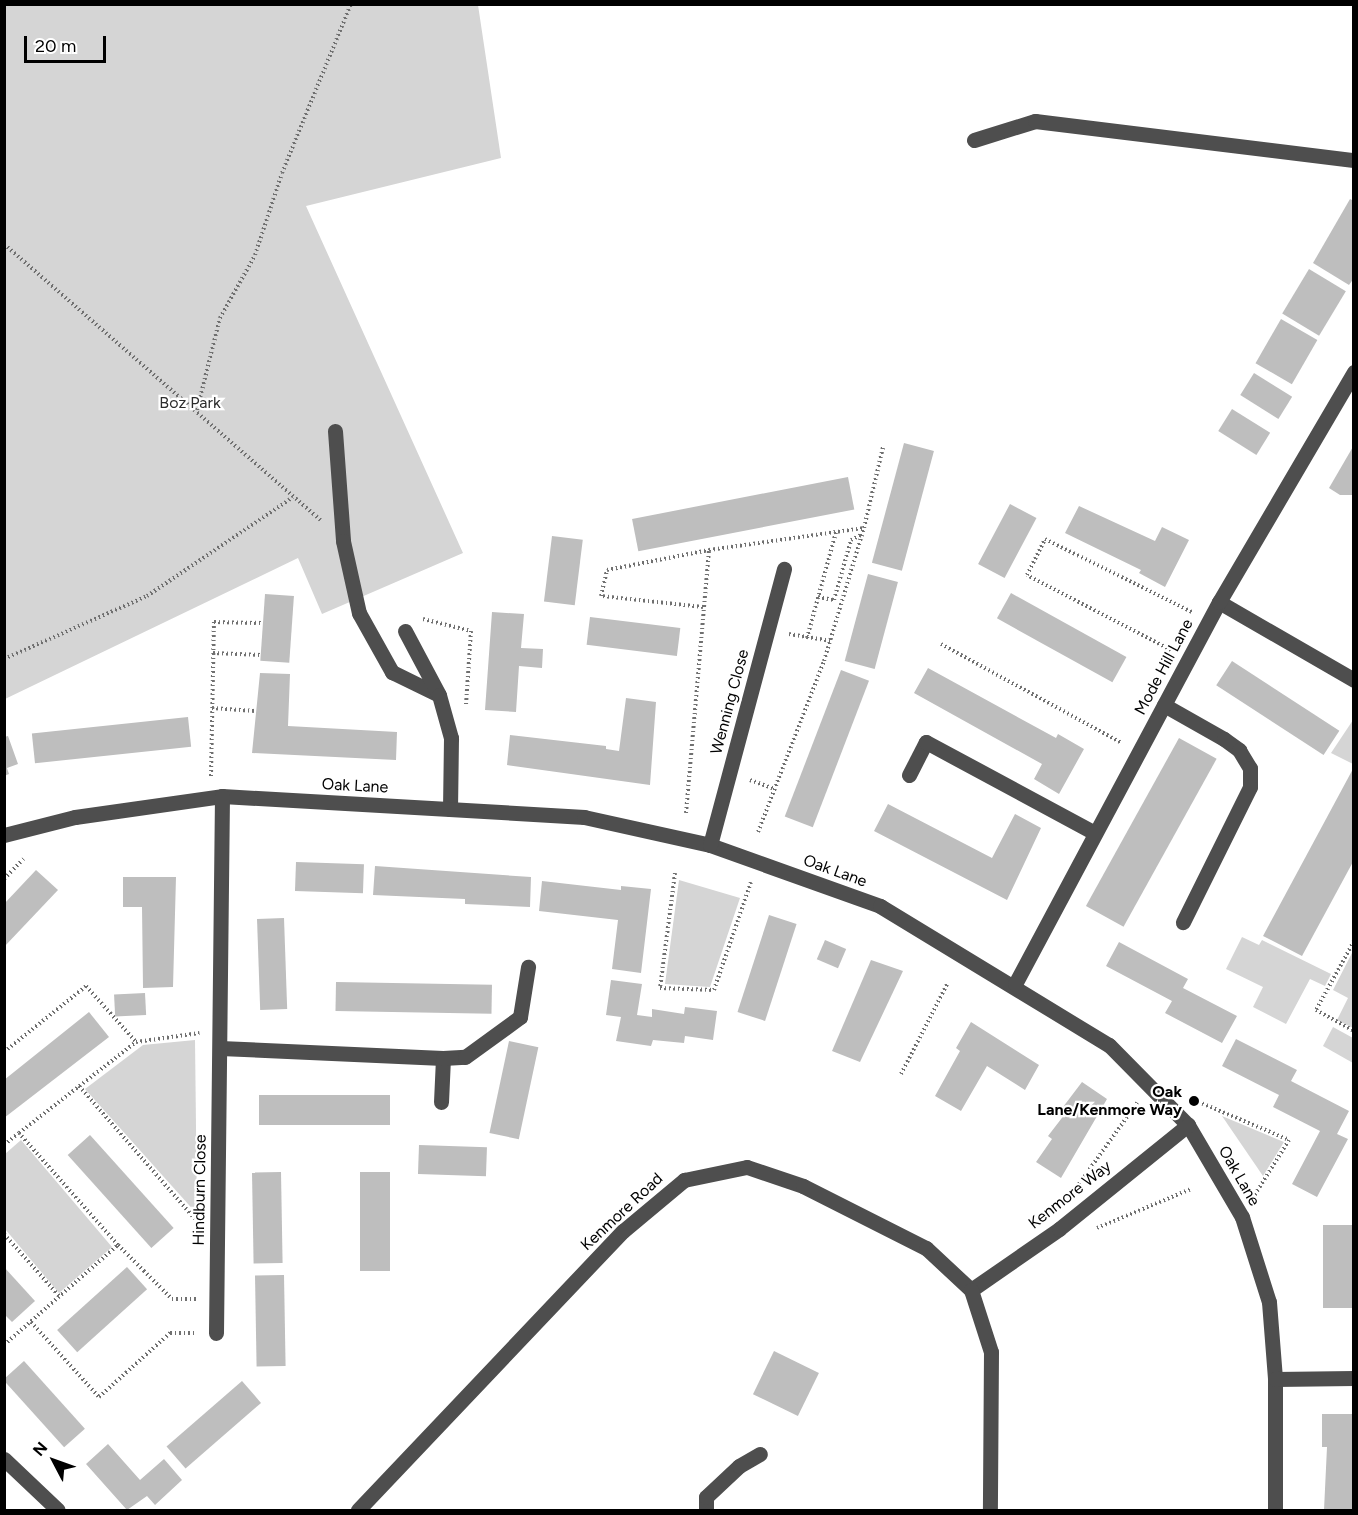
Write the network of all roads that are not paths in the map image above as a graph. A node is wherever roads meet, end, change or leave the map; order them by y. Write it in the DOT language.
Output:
graph roads {
  1 [pos="974,140"];
  2 [pos="1353,160"];
  3 [pos="1353,372"];
  4 [pos="335,431"];
  5 [pos="784,569"];
  6 [pos="1219,602"];
  7 [pos="405,631"];
  8 [pos="1353,680"];
  9 [pos="439,695"];
  10 [pos="1164,705"];
  11 [pos="909,775"];
  12 [pos="216,797"];
  13 [pos="450,809"];
  14 [pos="1095,833"];
  15 [pos="4,835"];
  16 [pos="710,845"];
  17 [pos="1183,922"];
  18 [pos="528,967"];
  19 [pos="1015,984"];
  20 [pos="220,1048"];
  21 [pos="443,1058"];
  22 [pos="441,1102"];
  23 [pos="1188,1125"];
  24 [pos="971,1290"];
  25 [pos="216,1333"];
  26 [pos="1353,1378"];
  27 [pos="1275,1379"];
  28 [pos="760,1454"];
  29 [pos="4,1460"];
  30 [pos="47,1500"];
  31 [pos="35,1510"];
  32 [pos="58,1510"];
  33 [pos="358,1510"];
  34 [pos="706,1510"];
  35 [pos="990,1510"];
  36 [pos="1275,1510"];
  1 -- 2 [label="street"];
  3 -- 6 [label="street, Mode Hill Lane"];
  4 -- 9 [label="street"];
  5 -- 16 [label="street, Wenning Close"];
  6 -- 8 [label="street"];
  6 -- 10 [label="street, Mode Hill Lane"];
  7 -- 9 [label="street"];
  9 -- 13 [label="street"];
  10 -- 14 [label="street, Mode Hill Lane"];
  10 -- 17 [label="street"];
  11 -- 14 [label="street"];
  12 -- 13 [label="street, Oak Lane"];
  12 -- 15 [label="street, Oak Lane"];
  12 -- 20 [label="street, Hindburn Close"];
  13 -- 16 [label="street, Oak Lane"];
  14 -- 19 [label="street, Mode Hill Lane"];
  16 -- 19 [label="street, Oak Lane"];
  18 -- 21 [label="street"];
  19 -- 23 [label="street, Oak Lane"];
  20 -- 21 [label="street"];
  20 -- 25 [label="street, Hindburn Close"];
  21 -- 22 [label="street"];
  23 -- 24 [label="street, Kenmore Way"];
  23 -- 27 [label="street, Oak Lane"];
  24 -- 33 [label="street, Kenmore Road"];
  24 -- 35 [label="street, Kenmore Road"];
  26 -- 27 [label="street"];
  27 -- 36 [label="street, Oak Lane"];
  28 -- 34 [label="street"];
  29 -- 30 [label="street"];
  30 -- 31 [label="street"];
  30 -- 32 [label="street"];
}
